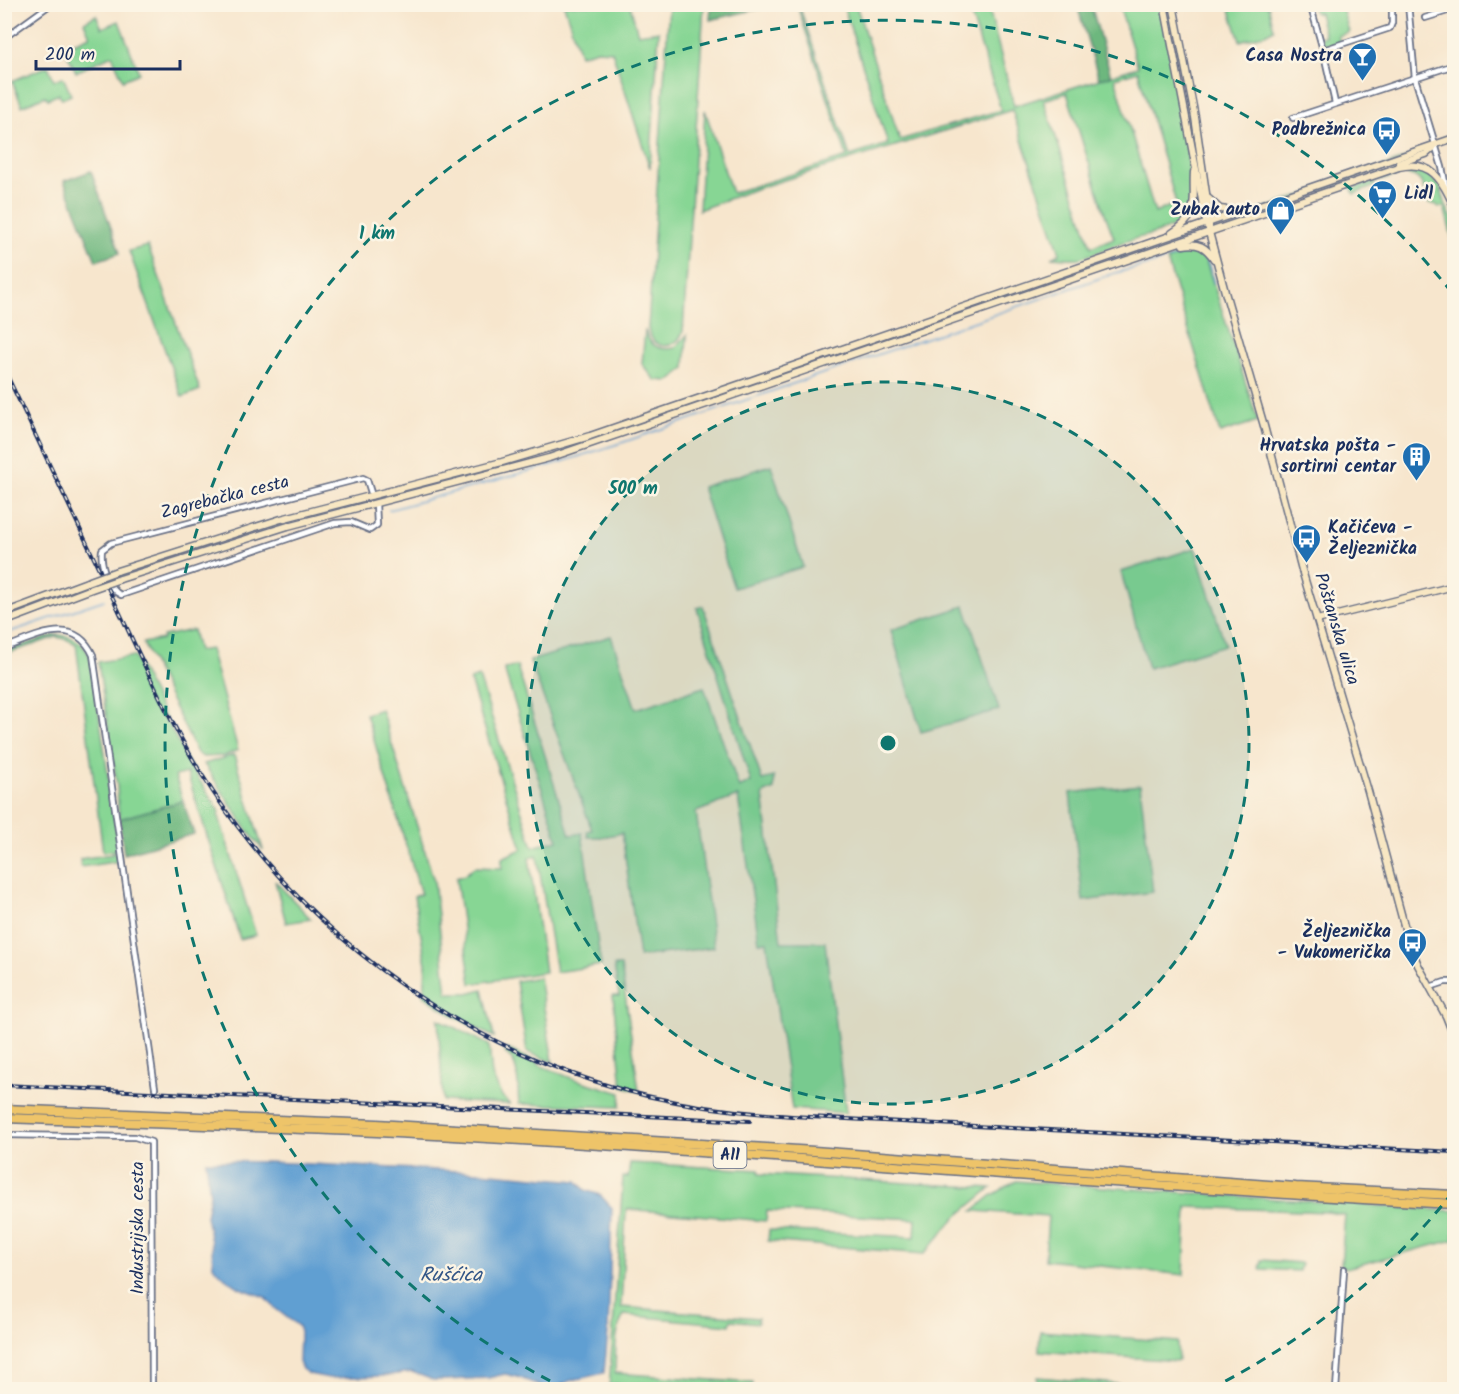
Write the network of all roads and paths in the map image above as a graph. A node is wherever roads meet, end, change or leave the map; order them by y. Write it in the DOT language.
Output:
graph roads {
  1 [pos="51,4"];
  2 [pos="1164,4"];
  3 [pos="1173,4"];
  4 [pos="1310,4"];
  5 [pos="1392,4"];
  6 [pos="1408,4"];
  7 [pos="1455,9"];
  8 [pos="1425,18"];
  9 [pos="4,38"];
  10 [pos="1323,50"];
  11 [pos="1455,65"];
  12 [pos="1415,78"];
  13 [pos="1335,103"];
  14 [pos="1293,118"];
  15 [pos="1455,138"];
  16 [pos="1435,145"];
  17 [pos="1196,165"];
  18 [pos="1374,175"];
  19 [pos="1446,187"];
  20 [pos="1206,193"];
  21 [pos="1455,206"];
  22 [pos="1246,210"];
  23 [pos="1208,224"];
  24 [pos="1209,232"];
  25 [pos="1162,239"];
  26 [pos="1164,248"];
  27 [pos="1219,269"];
  28 [pos="372,496"];
  29 [pos="376,504"];
  30 [pos="1455,586"];
  31 [pos="4,613"];
  32 [pos="1317,621"];
  33 [pos="4,622"];
  34 [pos="4,648"];
  35 [pos="1455,982"];
  36 [pos="1430,987"];
  37 [pos="1455,1036"];
  38 [pos="155,1088"];
  39 [pos="4,1109"];
  40 [pos="4,1118"];
  41 [pos="4,1135"];
  42 [pos="1455,1195"];
  43 [pos="1455,1204"];
  44 [pos="1344,1269"];
  45 [pos="152,1389"];
  46 [pos="1336,1389"];
  1 -- 9 [label="street"];
  2 -- 17 [label="main road"];
  3 -- 20 [label="main road"];
  4 -- 10 [label="street"];
  5 -- 10 [label="street"];
  6 -- 12 [label="street"];
  7 -- 8 [label="street"];
  10 -- 13 [label="street"];
  11 -- 12 [label="street"];
  12 -- 13 [label="street"];
  12 -- 16 [label="street"];
  13 -- 14 [label="street"];
  15 -- 16 [label="main road"];
  16 -- 18 [label="main road"];
  16 -- 19 [label="street"];
  16 -- 22 [label="main road, Zagrebačka cesta"];
  17 -- 23 [label="main road"];
  17 -- 25 [label="main road"];
  18 -- 19 [label="main road"];
  18 -- 24 [label="main road"];
  19 -- 21 [label="main road"];
  20 -- 22 [label="main road"];
  20 -- 23 [label="main road"];
  22 -- 23 [label="main road, Zagrebačka cesta"];
  23 -- 24 [label="main road, Poštanska ulica"];
  23 -- 25 [label="main road, Zagrebačka cesta"];
  24 -- 26 [label="main road"];
  24 -- 27 [label="main road, Poštanska ulica"];
  25 -- 28 [label="main road, Zagrebačka cesta"];
  26 -- 27 [label="main road"];
  26 -- 29 [label="main road"];
  27 -- 32 [label="main road, Poštanska ulica"];
  28 -- 29 [label="street, Zagrebačka cesta"];
  28 -- 31 [label="main road, Zagrebačka cesta, bridge"];
  29 -- 33 [label="main road, bridge"];
  30 -- 32 [label="main road"];
  32 -- 36 [label="main road, Poštanska ulica"];
  34 -- 38 [label="street"];
  35 -- 36 [label="street"];
  36 -- 37 [label="main road, Poštanska ulica"];
  39 -- 42 [label="highway, A11"];
  40 -- 43 [label="highway, A11"];
  41 -- 45 [label="street, Industrijska cesta"];
  44 -- 46 [label="street"];
}
